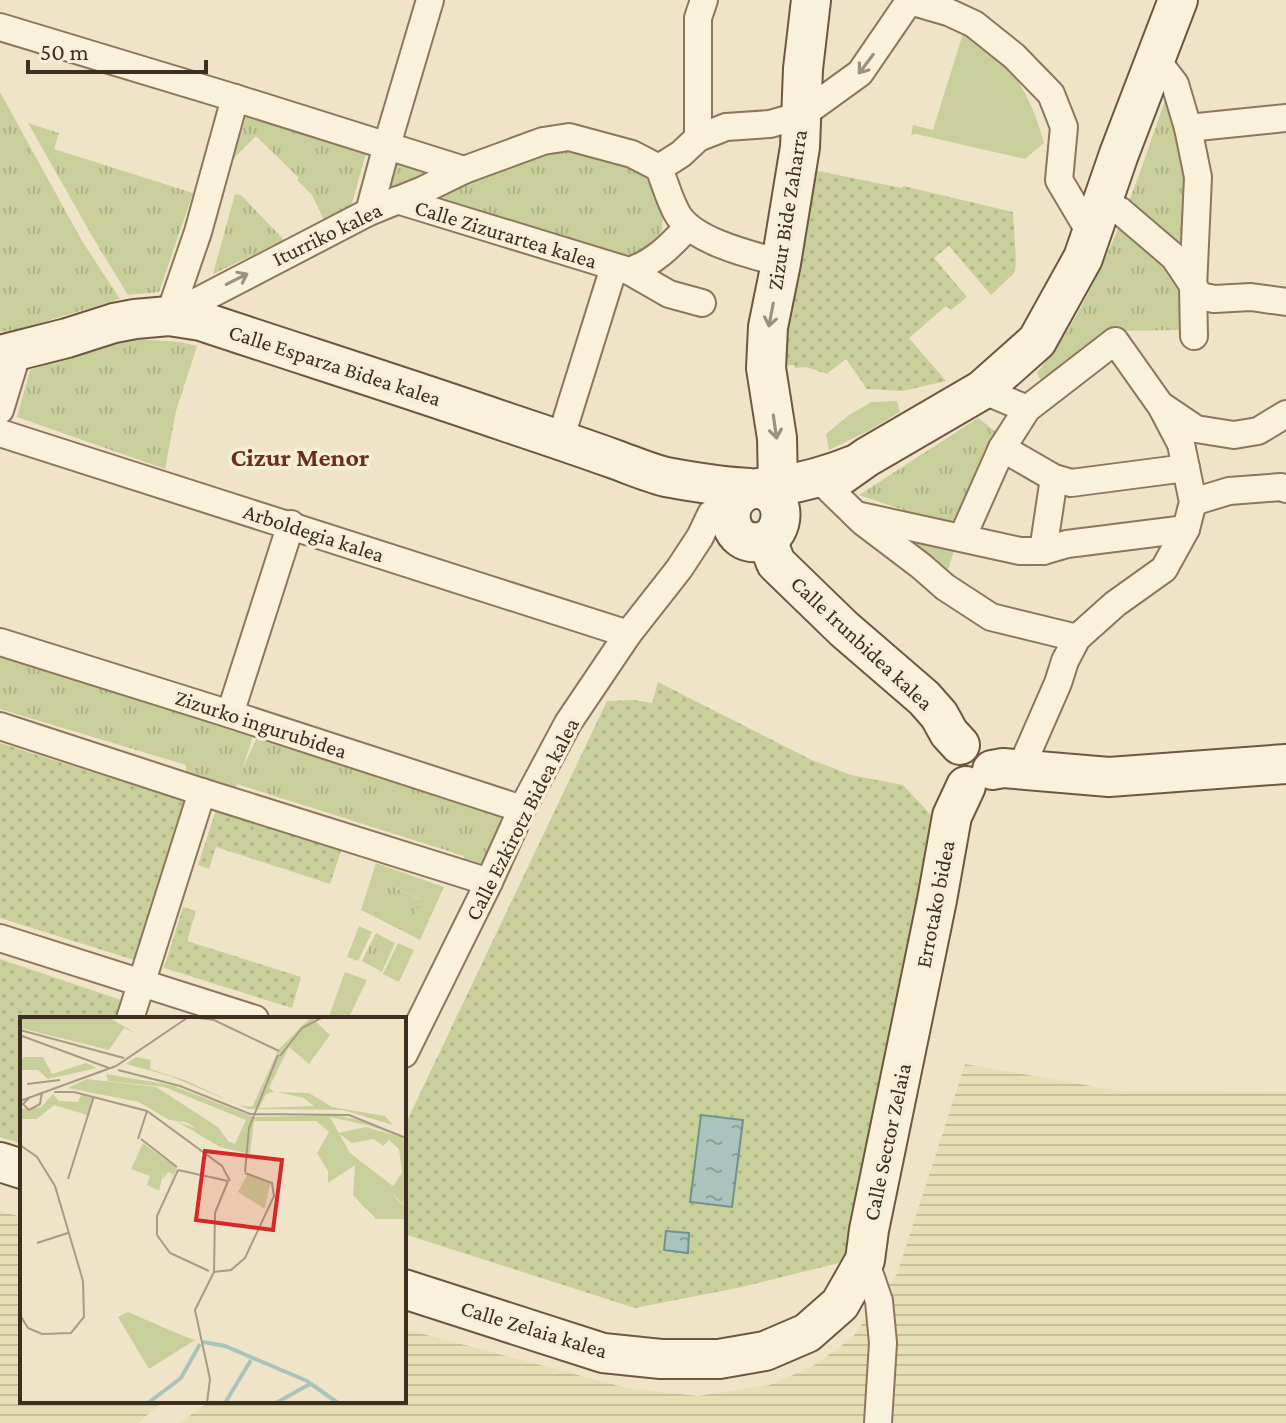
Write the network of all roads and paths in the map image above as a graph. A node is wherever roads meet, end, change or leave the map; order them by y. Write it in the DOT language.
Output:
graph roads {
  1 [pos="430,0"];
  2 [pos="704,0"];
  3 [pos="811,0"];
  4 [pos="910,0"];
  5 [pos="1171,3"];
  6 [pos="0,27"];
  7 [pos="1156,59"];
  8 [pos="235,98"];
  9 [pos="802,115"];
  10 [pos="1286,118"];
  11 [pos="1188,128"];
  12 [pos="698,138"];
  13 [pos="387,145"];
  14 [pos="659,168"];
  15 [pos="464,170"];
  16 [pos="397,200"];
  17 [pos="369,212"];
  18 [pos="1105,222"];
  19 [pos="688,227"];
  20 [pos="781,263"];
  21 [pos="622,269"];
  22 [pos="1193,288"];
  23 [pos="1286,302"];
  24 [pos="702,303"];
  25 [pos="169,316"];
  26 [pos="1194,336"];
  27 [pos="9,353"];
  28 [pos="982,390"];
  29 [pos="1161,406"];
  30 [pos="1027,409"];
  31 [pos="0,410"];
  32 [pos="1286,414"];
  33 [pos="0,433"];
  34 [pos="560,440"];
  35 [pos="1002,448"];
  36 [pos="1186,468"];
  37 [pos="840,476"];
  38 [pos="1054,478"];
  39 [pos="1286,489"];
  40 [pos="1193,502"];
  41 [pos="753,513"];
  42 [pos="856,515"];
  43 [pos="291,524"];
  44 [pos="1186,529"];
  45 [pos="962,538"];
  46 [pos="1043,551"];
  47 [pos="628,634"];
  48 [pos="1077,638"];
  49 [pos="0,642"];
  50 [pos="230,714"];
  51 [pos="0,726"];
  52 [pos="1286,764"];
  53 [pos="993,775"];
  54 [pos="202,792"];
  55 [pos="522,809"];
  56 [pos="489,882"];
  57 [pos="0,938"];
  58 [pos="141,983"];
  59 [pos="131,1017"];
  60 [pos="249,1017"];
  61 [pos="911,1024"];
  62 [pos="406,1050"];
  63 [pos="0,1162"];
  64 [pos="20,1168"];
  65 [pos="865,1260"];
  66 [pos="406,1290"];
  67 [pos="878,1423"];
  1 -- 13 [label="street"];
  2 -- 12 [label="street"];
  3 -- 9 [label="street"];
  4 -- 9 [label="street, Zizur Bide Zaharra, one-way"];
  4 -- 18 [label="street"];
  5 -- 7 [label="street"];
  6 -- 8 [label="street"];
  7 -- 11 [label="street"];
  7 -- 18 [label="street"];
  8 -- 13 [label="street"];
  8 -- 25 [label="street"];
  9 -- 12 [label="street"];
  9 -- 20 [label="street, Zizur Bide Zaharra"];
  10 -- 11 [label="street"];
  11 -- 22 [label="street"];
  12 -- 14 [label="street"];
  13 -- 15 [label="street"];
  13 -- 17 [label="street"];
  14 -- 15 [label="street, Iturriko kalea"];
  14 -- 19 [label="street"];
  15 -- 16 [label="street, Iturriko kalea"];
  16 -- 17 [label="street, Iturriko kalea"];
  16 -- 21 [label="street, Calle Zizurartea kalea"];
  25 -- 17 [label="street, Iturriko kalea, one-way"];
  18 -- 22 [label="street"];
  18 -- 28 [label="street"];
  19 -- 20 [label="street"];
  19 -- 21 [label="street"];
  20 -- 41 [label="street, Zizur Bide Zaharra, one-way"];
  21 -- 24 [label="street, Calle Zizurartea kalea"];
  21 -- 34 [label="street, Calle Zizurartea kalea"];
  22 -- 23 [label="street"];
  22 -- 26 [label="street"];
  25 -- 27 [label="street, Calle Esparza Bidea kalea"];
  25 -- 34 [label="street, Calle Esparza Bidea kalea"];
  27 -- 31 [label="street"];
  28 -- 30 [label="street"];
  28 -- 37 [label="street"];
  29 -- 30 [label="street"];
  29 -- 32 [label="street"];
  29 -- 36 [label="street"];
  30 -- 35 [label="street"];
  33 -- 43 [label="street, Arboldegia kalea"];
  34 -- 41 [label="street, Calle Esparza Bidea kalea"];
  35 -- 38 [label="street"];
  35 -- 45 [label="street"];
  36 -- 38 [label="street"];
  36 -- 40 [label="street"];
  37 -- 41 [label="street"];
  37 -- 42 [label="street"];
  38 -- 46 [label="street"];
  39 -- 40 [label="street"];
  40 -- 44 [label="street"];
  41 -- 47 [label="street, Calle Ezkirotz Bidea kalea"];
  41 -- 53 [label="street, Calle Irunbidea kalea"];
  42 -- 45 [label="street"];
  42 -- 48 [label="street"];
  43 -- 47 [label="street, Arboldegia kalea"];
  43 -- 50 [label="street"];
  44 -- 46 [label="street"];
  44 -- 48 [label="street"];
  45 -- 46 [label="street"];
  47 -- 55 [label="street, Calle Ezkirotz Bidea kalea"];
  48 -- 53 [label="street"];
  49 -- 50 [label="street, Zizurko ingurubidea"];
  50 -- 55 [label="street, Zizurko ingurubidea"];
  51 -- 54 [label="street"];
  52 -- 53 [label="street"];
  53 -- 61 [label="street, Errotako bidea"];
  54 -- 56 [label="street"];
  54 -- 58 [label="street"];
  55 -- 56 [label="street, Calle Ezkirotz Bidea kalea"];
  56 -- 62 [label="street, Calle Ezkirotz Bidea kalea"];
  57 -- 58 [label="street"];
  58 -- 59 [label="street"];
  58 -- 60 [label="street"];
  61 -- 65 [label="street, Calle Sector Zelaia"];
  63 -- 64 [label="street"];
  65 -- 66 [label="street, Calle Zelaia kalea"];
  65 -- 67 [label="street"];
}
